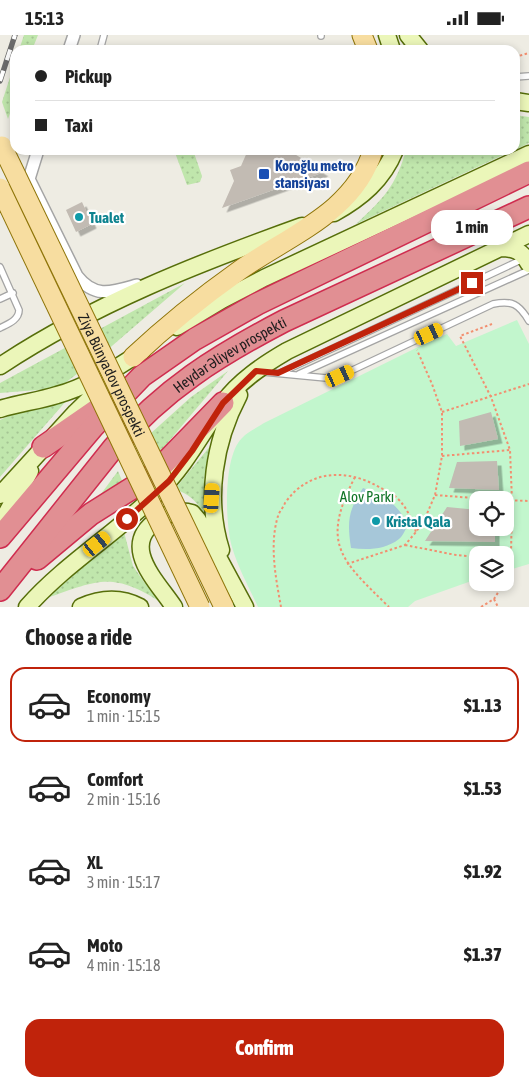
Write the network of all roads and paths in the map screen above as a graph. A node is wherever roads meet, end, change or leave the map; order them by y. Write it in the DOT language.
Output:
graph roads {
  1 [pos="1,143"];
  2 [pos="529,154"];
  3 [pos="36,155"];
  4 [pos="371,155"];
  5 [pos="393,155"];
  6 [pos="529,172"];
  7 [pos="29,179"];
  8 [pos="0,188"];
  9 [pos="0,200"];
  10 [pos="529,207"];
  11 [pos="320,219"];
  12 [pos="529,234"];
  13 [pos="500,248"];
  14 [pos="528,264"];
  15 [pos="0,267"];
  16 [pos="164,278"];
  17 [pos="13,293"];
  18 [pos="0,299"];
  19 [pos="529,321"];
  20 [pos="492,324"];
  21 [pos="0,328"];
  22 [pos="416,348"];
  23 [pos="133,357"];
  24 [pos="0,366"];
  25 [pos="278,373"];
  26 [pos="253,374"];
  27 [pos="297,375"];
  28 [pos="133,384"];
  29 [pos="529,384"];
  30 [pos="491,397"];
  31 [pos="223,403"];
  32 [pos="0,409"];
  33 [pos="442,412"];
  34 [pos="43,447"];
  35 [pos="510,450"];
  36 [pos="442,456"];
  37 [pos="355,476"];
  38 [pos="512,491"];
  39 [pos="0,495"];
  40 [pos="435,495"];
  41 [pos="469,498"];
  42 [pos="514,501"];
  43 [pos="529,501"];
  44 [pos="0,525"];
  45 [pos="416,532"];
  46 [pos="0,537"];
  47 [pos="405,545"];
  48 [pos="469,556"];
  49 [pos="347,564"];
  50 [pos="236,589"];
  51 [pos="0,591"];
  52 [pos="499,591"];
  53 [pos="494,599"];
  54 [pos="27,607"];
  55 [pos="81,607"];
  56 [pos="140,607"];
  57 [pos="174,607"];
  58 [pos="200,607"];
  59 [pos="224,607"];
  60 [pos="245,607"];
  61 [pos="280,607"];
  62 [pos="389,607"];
  63 [pos="481,607"];
  64 [pos="498,607"];
  1 -- 59 [label="main road, Ziya Bünyadov prospekti, bridge"];
  2 -- 23 [label="main road"];
  3 -- 7 [label="street"];
  4 -- 11 [label="main road"];
  5 -- 11 [label="main road"];
  6 -- 28 [label="highway, Heydər Əliyev prospekti"];
  7 -- 9 [label="street"];
  7 -- 16 [label="street"];
  8 -- 58 [label="main road, Ziya Bünyadov prospekti, bridge"];
  10 -- 51 [label="highway, Heydər Əliyev prospekti"];
  11 -- 16 [label="main road"];
  11 -- 23 [label="main road"];
  12 -- 13 [label="main road"];
  13 -- 14 [label="main road"];
  13 -- 26 [label="main road"];
  14 -- 25 [label="lane"];
  14 -- 27 [label="lane"];
  15 -- 17 [label="lane"];
  16 -- 24 [label="main road"];
  17 -- 18 [label="lane"];
  17 -- 21 [label="lane"];
  19 -- 27 [label="lane"];
  20 -- 30 [label="path"];
  22 -- 33 [label="path"];
  23 -- 32 [label="main road"];
  23 -- 34 [label="main road"];
  25 -- 26 [label="lane"];
  25 -- 27 [label="lane"];
  26 -- 31 [label="main road"];
  26 -- 50 [label="main road"];
  28 -- 34 [label="highway"];
  28 -- 46 [label="highway, Heydər Əliyev prospekti"];
  29 -- 30 [label="path"];
  30 -- 33 [label="path"];
  30 -- 35 [label="path"];
  31 -- 51 [label="highway"];
  31 -- 54 [label="main road"];
  33 -- 36 [label="path"];
  34 -- 39 [label="main road"];
  34 -- 44 [label="main road"];
  35 -- 36 [label="path"];
  35 -- 38 [label="path"];
  36 -- 40 [label="path"];
  37 -- 45 [label="path"];
  37 -- 49 [label="path"];
  37 -- 61 [label="path"];
  40 -- 41 [label="path"];
  40 -- 45 [label="path"];
  42 -- 43 [label="path"];
  45 -- 47 [label="path"];
  47 -- 48 [label="path"];
  47 -- 49 [label="path"];
  49 -- 62 [label="path"];
  50 -- 57 [label="main road"];
  50 -- 60 [label="main road"];
  52 -- 53 [label="path"];
  53 -- 63 [label="path"];
  53 -- 64 [label="path"];
  55 -- 56 [label="main road"];
}
